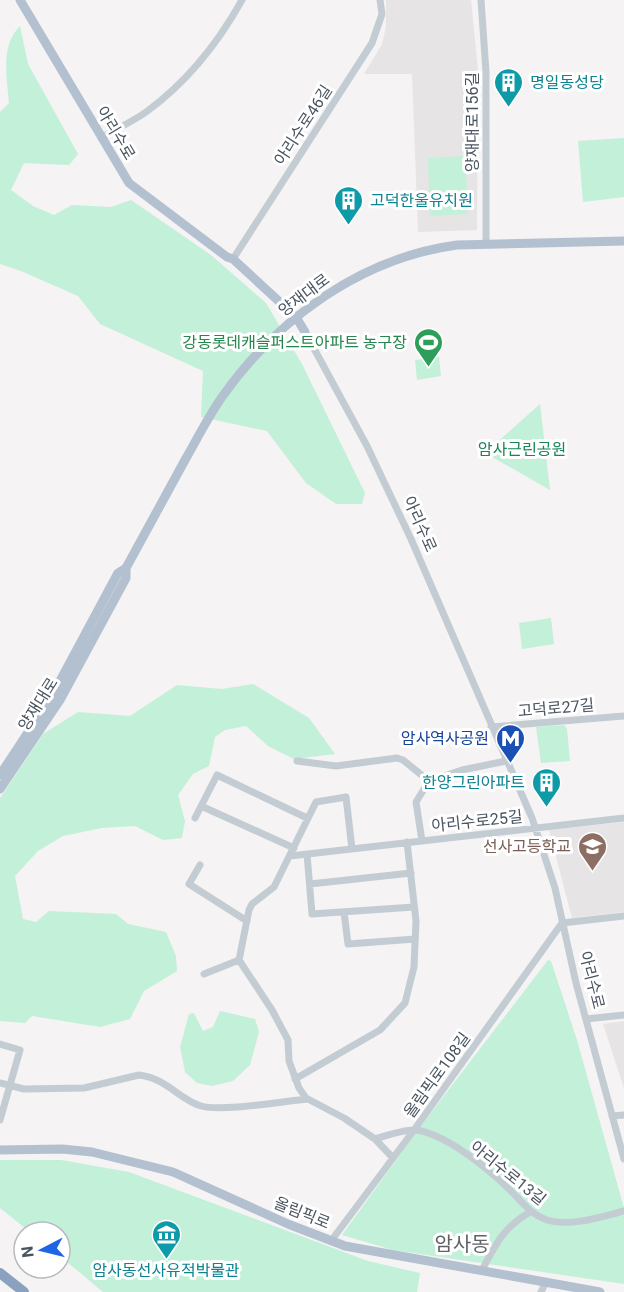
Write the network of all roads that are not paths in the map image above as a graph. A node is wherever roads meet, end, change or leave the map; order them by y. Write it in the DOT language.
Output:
graph roads {
  1 [pos="20,0"];
  2 [pos="242,0"];
  3 [pos="380,0"];
  4 [pos="481,0"];
  5 [pos="101,138"];
  6 [pos="624,241"];
  7 [pos="486,244"];
  8 [pos="232,259"];
  9 [pos="296,317"];
  10 [pos="305,332"];
  11 [pos="126,568"];
  12 [pos="624,716"];
  13 [pos="491,727"];
  14 [pos="297,761"];
  15 [pos="506,761"];
  16 [pos="0,775"];
  17 [pos="429,781"];
  18 [pos="0,789"];
  19 [pos="201,806"];
  20 [pos="195,818"];
  21 [pos="307,818"];
  22 [pos="624,818"];
  23 [pos="536,828"];
  24 [pos="422,841"];
  25 [pos="407,842"];
  26 [pos="294,848"];
  27 [pos="352,849"];
  28 [pos="307,854"];
  29 [pos="290,856"];
  30 [pos="200,865"];
  31 [pos="411,873"];
  32 [pos="310,884"];
  33 [pos="414,907"];
  34 [pos="344,912"];
  35 [pos="624,915"];
  36 [pos="247,921"];
  37 [pos="562,922"];
  38 [pos="415,939"];
  39 [pos="238,960"];
  40 [pos="204,974"];
  41 [pos="624,1015"];
  42 [pos="586,1019"];
  43 [pos="0,1044"];
  44 [pos="295,1079"];
  45 [pos="0,1083"];
  46 [pos="10,1085"];
  47 [pos="308,1099"];
  48 [pos="624,1115"];
  49 [pos="612,1116"];
  50 [pos="0,1120"];
  51 [pos="414,1130"];
  52 [pos="375,1139"];
  53 [pos="0,1150"];
  54 [pos="393,1158"];
  55 [pos="624,1159"];
  56 [pos="624,1211"];
  57 [pos="530,1212"];
  58 [pos="331,1241"];
  59 [pos="482,1270"];
  60 [pos="0,1273"];
  61 [pos="546,1282"];
  62 [pos="24,1292"];
  63 [pos="541,1292"];
  64 [pos="600,1292"];
  1 -- 5 [label="main road, 아리수로"];
  2 -- 5 [label="street"];
  3 -- 8 [label="street, 아리수로46길"];
  4 -- 7 [label="street, 양재대로156길"];
  5 -- 8 [label="main road, 아리수로"];
  6 -- 7 [label="main road, 양재대로"];
  7 -- 9 [label="main road, 양재대로"];
  8 -- 9 [label="main road, 아리수로"];
  9 -- 10 [label="main road, 아리수로"];
  9 -- 11 [label="main road, 양재대로"];
  10 -- 13 [label="street, 아리수로"];
  11 -- 16 [label="main road, 양재대로"];
  11 -- 18 [label="main road, 양재대로"];
  12 -- 13 [label="street, 고덕로27길"];
  13 -- 15 [label="street, 아리수로"];
  14 -- 17 [label="street"];
  15 -- 17 [label="street"];
  15 -- 23 [label="street, 아리수로"];
  17 -- 24 [label="street, 아리수로25길"];
  19 -- 20 [label="street"];
  19 -- 21 [label="street"];
  19 -- 26 [label="street"];
  21 -- 26 [label="street"];
  21 -- 27 [label="street"];
  22 -- 23 [label="street, 아리수로25길"];
  23 -- 24 [label="street, 아리수로25길"];
  23 -- 37 [label="street, 아리수로"];
  24 -- 25 [label="street, 아리수로25길"];
  25 -- 27 [label="street, 아리수로25길"];
  25 -- 31 [label="street"];
  26 -- 29 [label="street"];
  27 -- 28 [label="street, 아리수로25길"];
  28 -- 29 [label="street, 아리수로25길"];
  28 -- 32 [label="street"];
  29 -- 36 [label="street"];
  30 -- 36 [label="street"];
  31 -- 32 [label="street"];
  31 -- 33 [label="street"];
  32 -- 34 [label="street"];
  33 -- 34 [label="street"];
  33 -- 38 [label="street"];
  34 -- 38 [label="street"];
  35 -- 37 [label="street"];
  36 -- 39 [label="street"];
  37 -- 42 [label="street, 아리수로"];
  37 -- 51 [label="street, 올림픽로108길"];
  38 -- 44 [label="street"];
  39 -- 40 [label="street"];
  39 -- 44 [label="street"];
  41 -- 42 [label="street"];
  42 -- 49 [label="street, 아리수로"];
  43 -- 46 [label="street"];
  44 -- 47 [label="street"];
  45 -- 46 [label="street"];
  46 -- 47 [label="street"];
  46 -- 50 [label="street"];
  47 -- 52 [label="street"];
  48 -- 49 [label="street"];
  49 -- 55 [label="street, 아리수로"];
  51 -- 52 [label="street"];
  51 -- 54 [label="street, 올림픽로108길"];
  51 -- 57 [label="street, 아리수로13길"];
  52 -- 54 [label="street"];
  53 -- 58 [label="main road, 올림픽로"];
  54 -- 58 [label="street, 올림픽로108길"];
  56 -- 57 [label="street, 아리수로13길"];
  57 -- 59 [label="street"];
  58 -- 59 [label="main road, 올림픽로"];
  59 -- 61 [label="main road, 올림픽로"];
  60 -- 62 [label="highway"];
  61 -- 63 [label="street"];
  61 -- 64 [label="main road, 올림픽로"];
}
